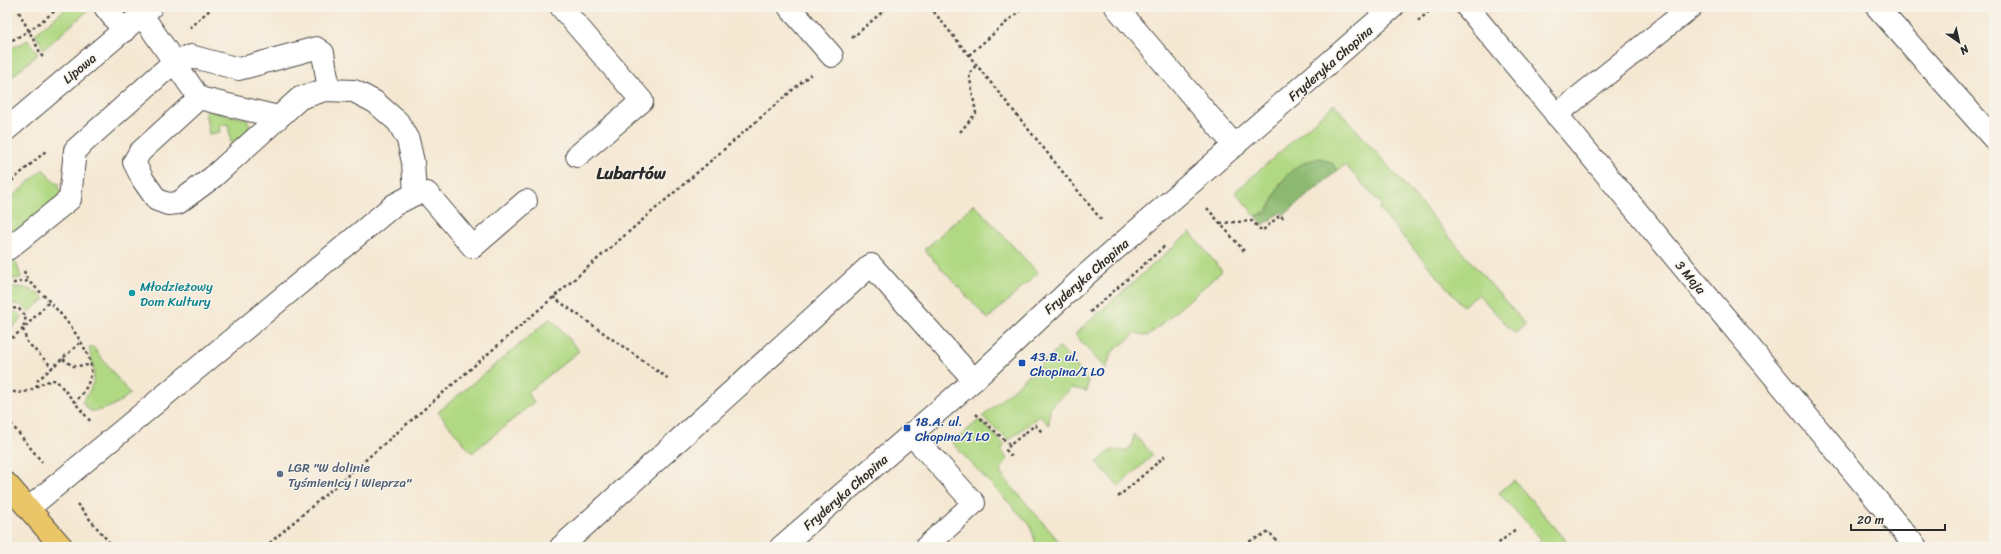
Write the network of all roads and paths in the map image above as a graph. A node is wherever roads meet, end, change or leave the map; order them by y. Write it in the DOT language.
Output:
graph roads {
  1 [pos="60,7"];
  2 [pos="105,7"];
  3 [pos="561,7"];
  4 [pos="789,7"];
  5 [pos="888,7"];
  6 [pos="930,7"];
  7 [pos="1024,7"];
  8 [pos="1116,7"];
  9 [pos="1393,7"];
  10 [pos="1434,7"];
  11 [pos="1467,7"];
  12 [pos="1691,7"];
  13 [pos="1877,7"];
  14 [pos="147,11"];
  15 [pos="19,12"];
  16 [pos="1416,23"];
  17 [pos="29,31"];
  18 [pos="124,31"];
  19 [pos="7,43"];
  20 [pos="969,55"];
  21 [pos="832,56"];
  22 [pos="43,58"];
  23 [pos="174,62"];
  24 [pos="976,64"];
  25 [pos="329,90"];
  26 [pos="199,98"];
  27 [pos="1556,115"];
  28 [pos="278,117"];
  29 [pos="7,129"];
  30 [pos="960,132"];
  31 [pos="1994,139"];
  32 [pos="1235,146"];
  33 [pos="578,156"];
  34 [pos="414,194"];
  35 [pos="526,201"];
  36 [pos="1213,202"];
  37 [pos="1207,208"];
  38 [pos="1202,213"];
  39 [pos="1284,219"];
  40 [pos="1220,223"];
  41 [pos="1105,224"];
  42 [pos="1140,230"];
  43 [pos="1169,242"];
  44 [pos="8,249"];
  45 [pos="1244,251"];
  46 [pos="1158,252"];
  47 [pos="7,284"];
  48 [pos="553,297"];
  49 [pos="50,301"];
  50 [pos="7,309"];
  51 [pos="1089,313"];
  52 [pos="22,329"];
  53 [pos="7,342"];
  54 [pos="81,342"];
  55 [pos="63,359"];
  56 [pos="90,365"];
  57 [pos="53,368"];
  58 [pos="670,380"];
  59 [pos="974,380"];
  60 [pos="37,387"];
  61 [pos="7,390"];
  62 [pos="75,402"];
  63 [pos="981,409"];
  64 [pos="975,413"];
  65 [pos="970,418"];
  66 [pos="1043,433"];
  67 [pos="911,434"];
  68 [pos="108,442"];
  69 [pos="1010,445"];
  70 [pos="1165,456"];
  71 [pos="1013,458"];
  72 [pos="7,484"];
  73 [pos="1118,497"];
  74 [pos="28,508"];
  75 [pos="1517,528"];
  76 [pos="1244,544"];
  77 [pos="62,547"];
  78 [pos="265,547"];
  79 [pos="561,547"];
  80 [pos="781,547"];
  81 [pos="926,547"];
  82 [pos="1282,547"];
  83 [pos="1494,547"];
  84 [pos="1916,547"];
  1 -- 17 [label="path"];
  2 -- 18 [label="street"];
  3 -- 33 [label="street"];
  4 -- 21 [label="street"];
  5 -- 21 [label="path"];
  6 -- 20 [label="path"];
  7 -- 20 [label="path"];
  8 -- 32 [label="street"];
  9 -- 32 [label="street, Fryderyka Chopina"];
  10 -- 16 [label="path"];
  11 -- 27 [label="street, 3 Maja"];
  12 -- 27 [label="street"];
  13 -- 31 [label="street"];
  14 -- 18 [label="street, Lipowa"];
  14 -- 23 [label="street"];
  15 -- 17 [label="path"];
  17 -- 19 [label="path"];
  17 -- 22 [label="path"];
  18 -- 29 [label="street, Lipowa"];
  20 -- 24 [label="path"];
  21 -- 48 [label="path"];
  23 -- 25 [label="street"];
  23 -- 26 [label="street"];
  23 -- 44 [label="street"];
  24 -- 30 [label="path"];
  24 -- 41 [label="path"];
  25 -- 28 [label="street"];
  25 -- 34 [label="street"];
  26 -- 28 [label="street"];
  26 -- 28 [label="street"];
  27 -- 84 [label="street, 3 Maja"];
  32 -- 42 [label="street, Fryderyka Chopina"];
  34 -- 35 [label="street"];
  34 -- 68 [label="street"];
  36 -- 37 [label="path"];
  37 -- 38 [label="path"];
  37 -- 40 [label="path"];
  39 -- 40 [label="path"];
  40 -- 45 [label="path"];
  42 -- 46 [label="path"];
  42 -- 59 [label="street, Fryderyka Chopina"];
  43 -- 46 [label="path"];
  46 -- 51 [label="path"];
  47 -- 49 [label="path"];
  48 -- 58 [label="path"];
  48 -- 78 [label="path"];
  49 -- 52 [label="path"];
  49 -- 54 [label="path"];
  50 -- 52 [label="path"];
  52 -- 53 [label="path"];
  52 -- 57 [label="path"];
  54 -- 55 [label="path"];
  54 -- 56 [label="path"];
  55 -- 56 [label="path"];
  55 -- 57 [label="path"];
  56 -- 62 [label="path"];
  57 -- 60 [label="path"];
  59 -- 67 [label="street, Fryderyka Chopina"];
  59 -- 79 [label="street"];
  60 -- 61 [label="path"];
  60 -- 62 [label="path"];
  62 -- 68 [label="path"];
  63 -- 64 [label="path"];
  64 -- 65 [label="path"];
  64 -- 69 [label="path"];
  66 -- 69 [label="path"];
  67 -- 80 [label="street, Fryderyka Chopina"];
  67 -- 81 [label="street"];
  68 -- 74 [label="street"];
  69 -- 71 [label="path"];
  70 -- 73 [label="path"];
  72 -- 74 [label="main road"];
  74 -- 77 [label="main road"];
  75 -- 83 [label="path"];
  76 -- 82 [label="path"];
}
